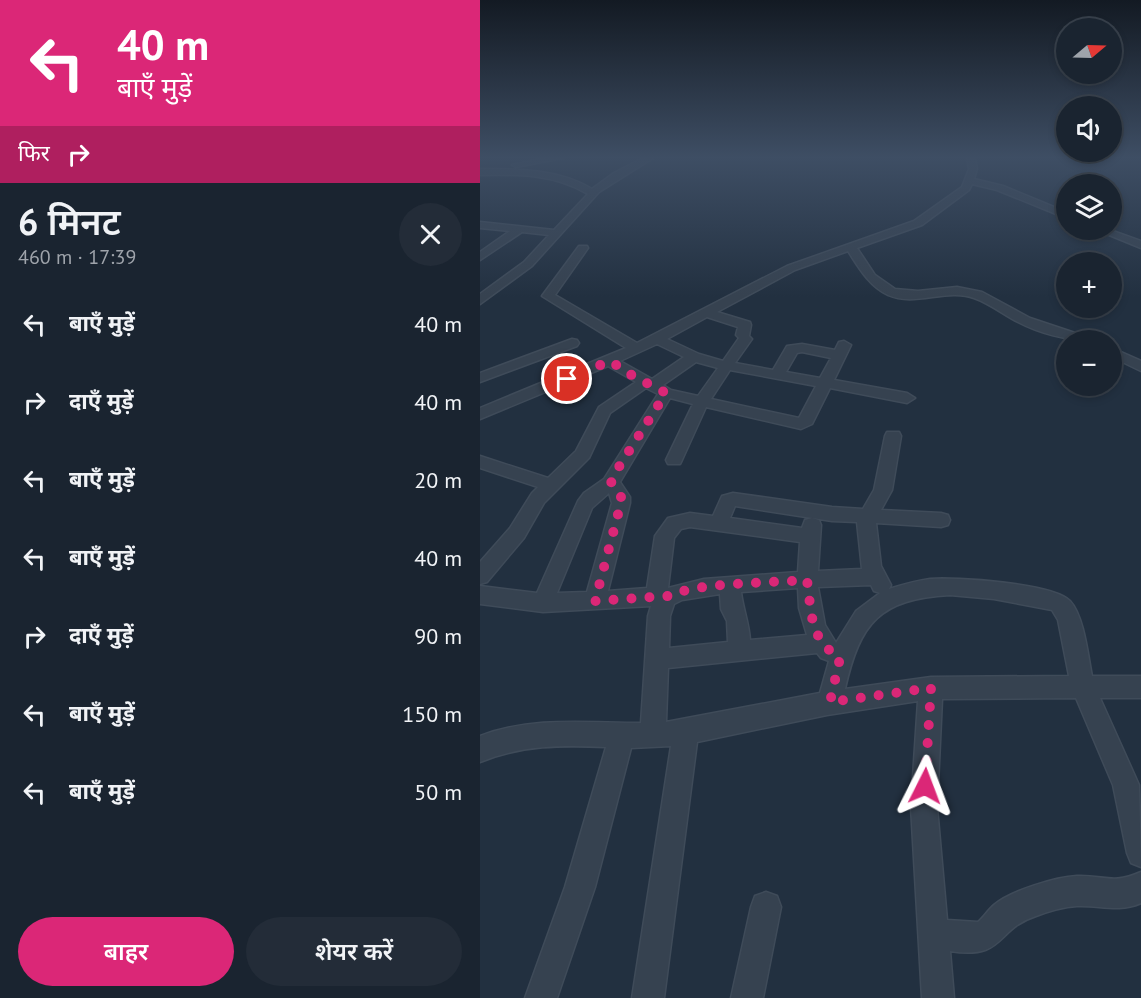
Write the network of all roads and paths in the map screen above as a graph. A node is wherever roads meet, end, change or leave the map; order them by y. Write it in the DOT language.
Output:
graph roads {
  1 [pos="583,205"];
  2 [pos="945,205"];
  3 [pos="1041,205"];
  4 [pos="1056,211"];
  5 [pos="480,225"];
  6 [pos="520,229"];
  7 [pos="557,233"];
  8 [pos="1122,238"];
  9 [pos="1141,245"];
  10 [pos="851,247"];
  11 [pos="583,248"];
  12 [pos="480,257"];
  13 [pos="480,300"];
  14 [pos="708,313"];
  15 [pos="1056,331"];
  16 [pos="657,339"];
  17 [pos="572,343"];
  18 [pos="637,349"];
  19 [pos="694,357"];
  20 [pos="1122,357"];
  21 [pos="610,361"];
  22 [pos="727,366"];
  23 [pos="1141,367"];
  24 [pos="777,375"];
  25 [pos="480,378"];
  26 [pos="825,383"];
  27 [pos="654,387"];
  28 [pos="907,398"];
  29 [pos="701,402"];
  30 [pos="480,414"];
  31 [pos="893,436"];
  32 [pos="674,460"];
  33 [pos="480,462"];
  34 [pos="611,483"];
  35 [pos="550,485"];
  36 [pos="813,512"];
  37 [pos="868,516"];
  38 [pos="940,520"];
  39 [pos="719,524"];
  40 [pos="810,536"];
  41 [pos="480,576"];
  42 [pos="875,577"];
  43 [pos="807,580"];
  44 [pos="730,586"];
  45 [pos="480,595"];
  46 [pos="662,596"];
  47 [pos="889,597"];
  48 [pos="595,601"];
  49 [pos="543,603"];
  50 [pos="821,643"];
  51 [pos="739,651"];
  52 [pos="657,658"];
  53 [pos="840,658"];
  54 [pos="1083,686"];
  55 [pos="1141,687"];
  56 [pos="931,688"];
  57 [pos="830,702"];
  58 [pos="686,732"];
  59 [pos="622,735"];
  60 [pos="653,735"];
  61 [pos="480,749"];
  62 [pos="1141,853"];
  63 [pos="1141,887"];
  64 [pos="766,908"];
  65 [pos="933,933"];
  66 [pos="541,998"];
  67 [pos="648,998"];
  68 [pos="747,998"];
  69 [pos="938,998"];
  1 -- 7 [label="street"];
  2 -- 10 [label="street"];
  3 -- 4 [label="street"];
  5 -- 6 [label="street"];
  6 -- 7 [label="street"];
  6 -- 12 [label="street"];
  7 -- 13 [label="street"];
  8 -- 9 [label="street"];
  10 -- 14 [label="street"];
  10 -- 15 [label="street"];
  11 -- 18 [label="street"];
  14 -- 16 [label="street"];
  14 -- 22 [label="street"];
  16 -- 18 [label="street"];
  16 -- 19 [label="street"];
  17 -- 25 [label="street"];
  18 -- 21 [label="street"];
  19 -- 22 [label="street"];
  19 -- 27 [label="street"];
  20 -- 23 [label="street"];
  21 -- 27 [label="street"];
  21 -- 30 [label="street"];
  22 -- 24 [label="street"];
  22 -- 29 [label="street"];
  24 -- 26 [label="street"];
  24 -- 26 [label="street"];
  26 -- 28 [label="street"];
  26 -- 29 [label="street"];
  27 -- 29 [label="street"];
  27 -- 34 [label="street"];
  27 -- 35 [label="street"];
  29 -- 32 [label="street"];
  31 -- 37 [label="street"];
  33 -- 35 [label="street"];
  34 -- 48 [label="street"];
  34 -- 49 [label="street"];
  35 -- 41 [label="street"];
  36 -- 37 [label="street"];
  36 -- 39 [label="street"];
  36 -- 40 [label="street"];
  37 -- 38 [label="street"];
  37 -- 42 [label="street"];
  39 -- 40 [label="street"];
  39 -- 46 [label="street"];
  40 -- 43 [label="street"];
  42 -- 43 [label="street"];
  42 -- 47 [label="street"];
  43 -- 44 [label="street"];
  43 -- 50 [label="street"];
  44 -- 46 [label="street"];
  44 -- 51 [label="street"];
  45 -- 49 [label="street"];
  46 -- 48 [label="street"];
  46 -- 52 [label="street"];
  47 -- 53 [label="street"];
  47 -- 54 [label="street"];
  48 -- 49 [label="street"];
  50 -- 51 [label="street"];
  50 -- 53 [label="street"];
  51 -- 52 [label="street"];
  52 -- 60 [label="street"];
  53 -- 57 [label="street"];
  54 -- 55 [label="street"];
  54 -- 56 [label="street"];
  54 -- 62 [label="street"];
  56 -- 57 [label="street"];
  56 -- 65 [label="street"];
  57 -- 58 [label="street"];
  58 -- 60 [label="street"];
  58 -- 67 [label="street"];
  59 -- 60 [label="street"];
  59 -- 61 [label="street"];
  59 -- 66 [label="street"];
  63 -- 65 [label="street"];
  64 -- 68 [label="street"];
  65 -- 69 [label="street"];
}
